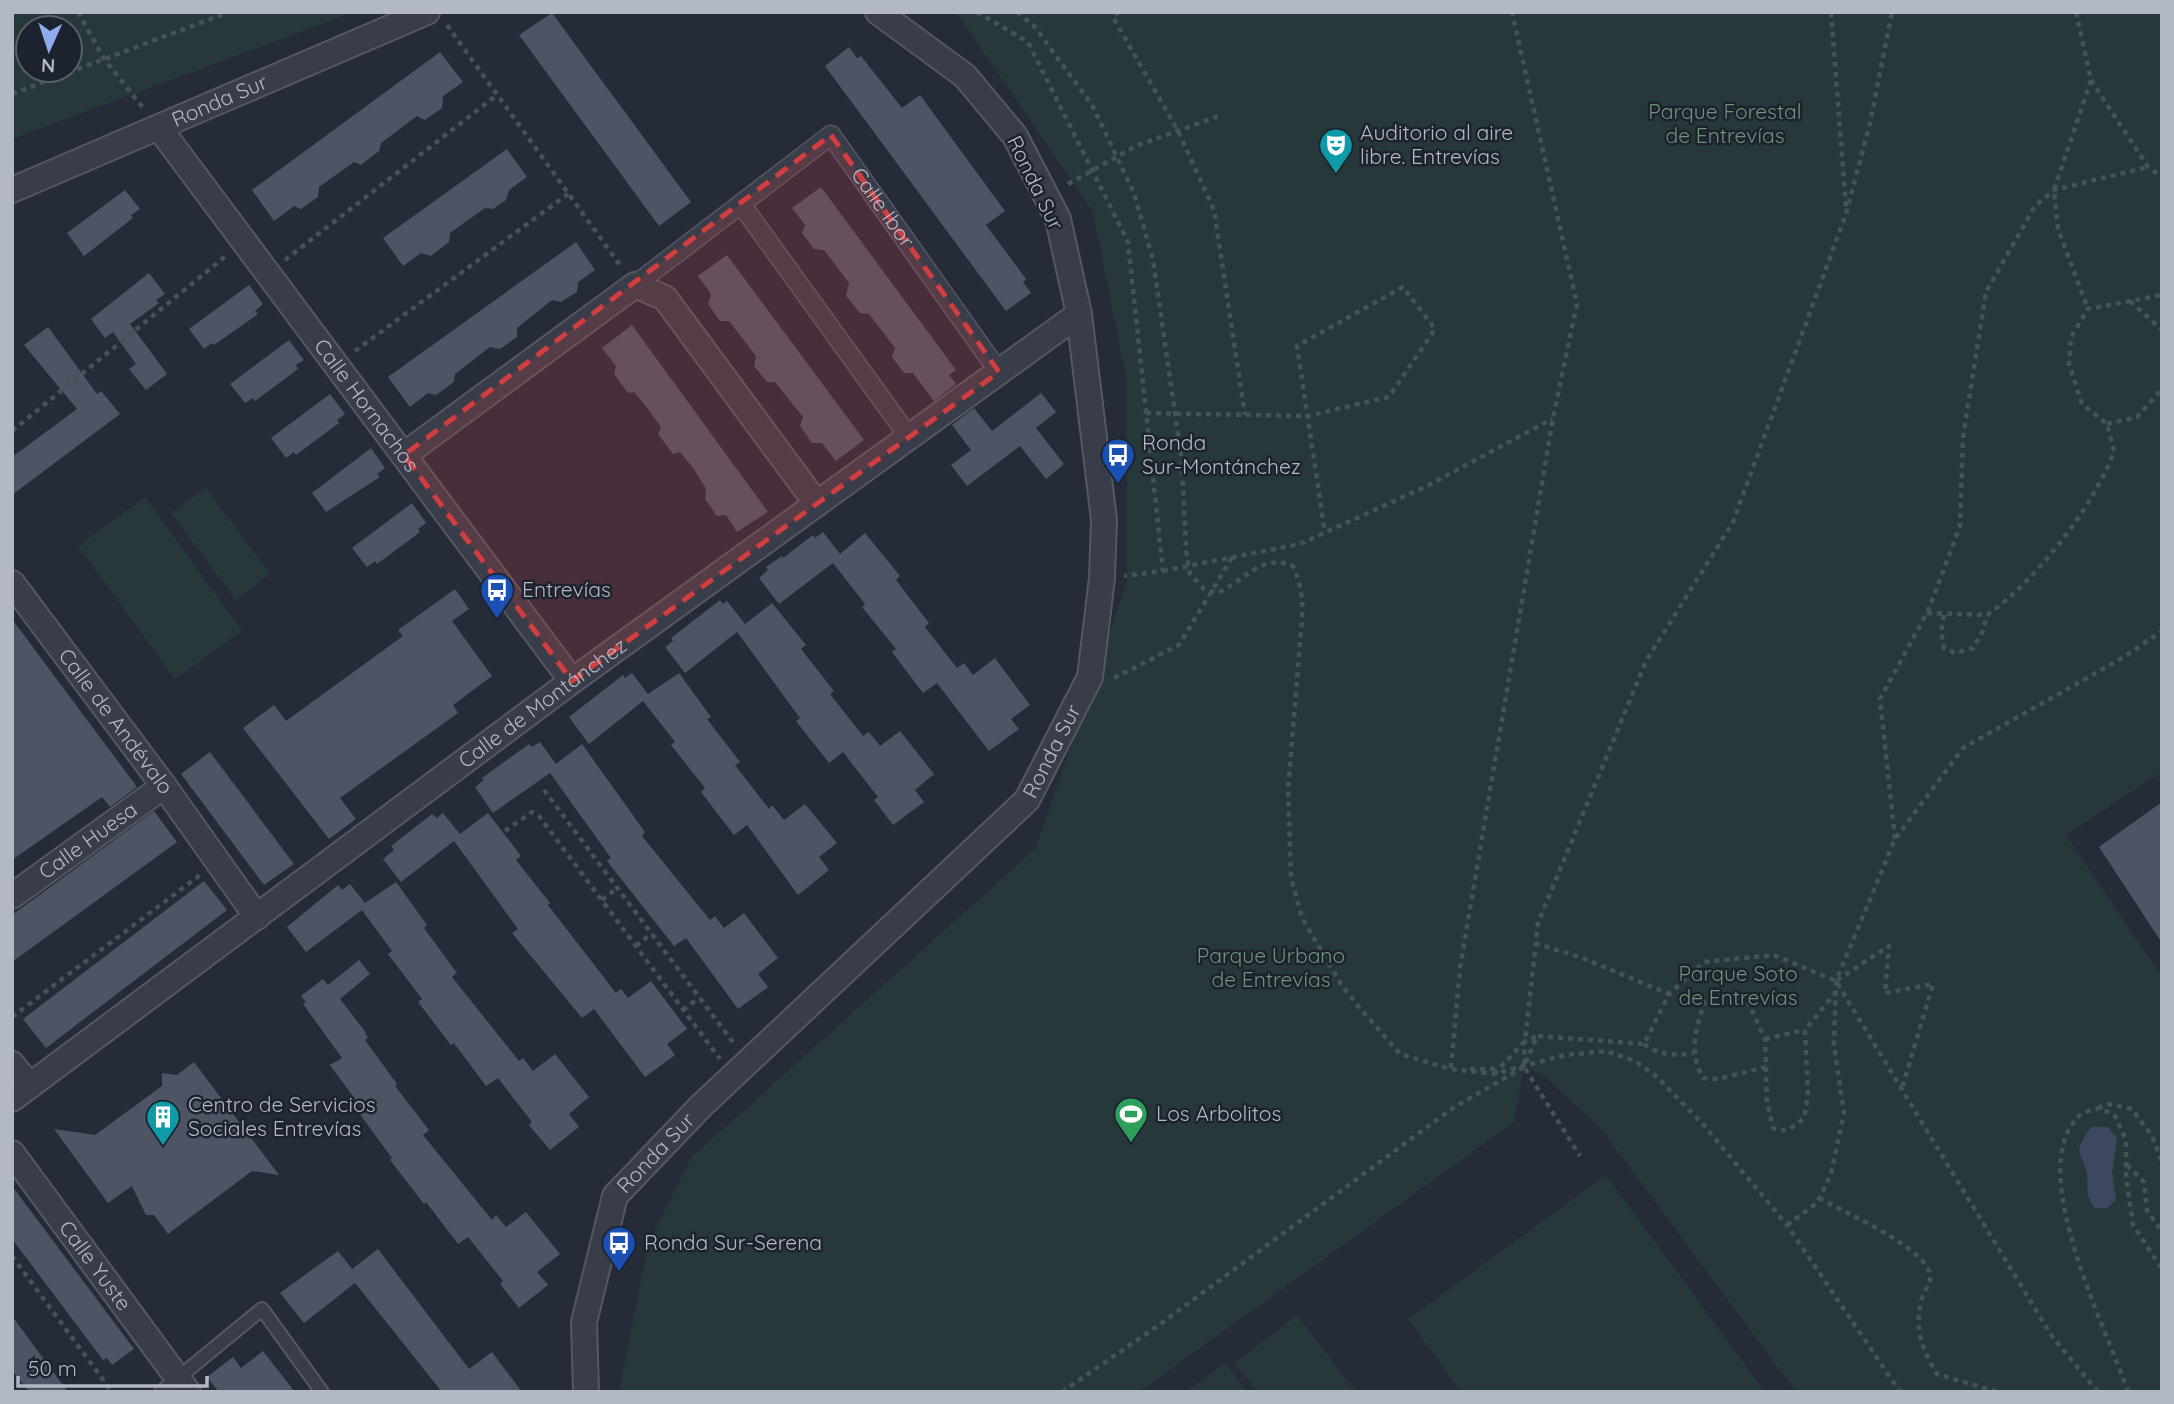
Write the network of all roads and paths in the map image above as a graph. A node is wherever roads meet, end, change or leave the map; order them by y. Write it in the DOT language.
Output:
graph roads {
  1 [pos="78,12"];
  2 [pos="229,12"];
  3 [pos="878,12"];
  4 [pos="977,12"];
  5 [pos="1017,12"];
  6 [pos="1119,12"];
  7 [pos="1512,12"];
  8 [pos="1831,12"];
  9 [pos="1892,12"];
  10 [pos="2076,12"];
  11 [pos="437,17"];
  12 [pos="104,59"];
  13 [pos="2091,80"];
  14 [pos="12,94"];
  15 [pos="497,95"];
  16 [pos="1219,116"];
  17 [pos="160,128"];
  18 [pos="1178,131"];
  19 [pos="1117,156"];
  20 [pos="2148,167"];
  21 [pos="1092,171"];
  22 [pos="2162,177"];
  23 [pos="12,190"];
  24 [pos="2054,190"];
  25 [pos="568,194"];
  26 [pos="1046,196"];
  27 [pos="741,204"];
  28 [pos="1846,214"];
  29 [pos="244,241"];
  30 [pos="268,273"];
  31 [pos="635,285"];
  32 [pos="2162,295"];
  33 [pos="2130,301"];
  34 [pos="2088,309"];
  35 [pos="1079,314"];
  36 [pos="2162,330"];
  37 [pos="337,365"];
  38 [pos="999,372"];
  39 [pos="2162,389"];
  40 [pos="1146,413"];
  41 [pos="1175,414"];
  42 [pos="1245,415"];
  43 [pos="1307,416"];
  44 [pos="1553,418"];
  45 [pos="2107,424"];
  46 [pos="12,431"];
  47 [pos="909,437"];
  48 [pos="404,455"];
  49 [pos="817,504"];
  50 [pos="1325,533"];
  51 [pos="1234,556"];
  52 [pos="1189,564"];
  53 [pos="1163,571"];
  54 [pos="1102,578"];
  55 [pos="12,583"];
  56 [pos="1212,591"];
  57 [pos="1927,614"];
  58 [pos="1987,614"];
  59 [pos="1944,615"];
  60 [pos="2162,631"];
  61 [pos="572,681"];
  62 [pos="1082,692"];
  63 [pos="164,786"];
  64 [pos="544,790"];
  65 [pos="505,831"];
  66 [pos="1895,839"];
  67 [pos="218,862"];
  68 [pos="617,888"];
  69 [pos="12,896"];
  70 [pos="602,900"];
  71 [pos="257,917"];
  72 [pos="651,934"];
  73 [pos="1535,943"];
  74 [pos="636,946"];
  75 [pos="1836,981"];
  76 [pos="1836,991"];
  77 [pos="1669,995"];
  78 [pos="699,998"];
  79 [pos="683,1010"];
  80 [pos="12,1017"];
  81 [pos="1805,1030"];
  82 [pos="1537,1036"];
  83 [pos="1765,1039"];
  84 [pos="1525,1041"];
  85 [pos="1644,1044"];
  86 [pos="1693,1054"];
  87 [pos="12,1064"];
  88 [pos="1524,1067"];
  89 [pos="1766,1067"];
  90 [pos="1451,1069"];
  91 [pos="740,1070"];
  92 [pos="1495,1072"];
  93 [pos="1902,1088"];
  94 [pos="21,1093"];
  95 [pos="2088,1112"];
  96 [pos="12,1153"];
  97 [pos="1580,1156"];
  98 [pos="2162,1162"];
  99 [pos="2126,1165"];
  100 [pos="1819,1199"];
  101 [pos="1787,1225"];
  102 [pos="2162,1232"];
  103 [pos="12,1256"];
  104 [pos="2162,1269"];
  105 [pos="176,1387"];
  106 [pos="112,1392"];
  107 [pos="322,1392"];
  108 [pos="586,1392"];
  109 [pos="1062,1392"];
  110 [pos="1900,1392"];
  111 [pos="1997,1392"];
  112 [pos="2098,1392"];
  113 [pos="2128,1392"];
  1 -- 12 [label="path"];
  2 -- 12 [label="path"];
  3 -- 26 [label="street, Ronda Sur"];
  4 -- 21 [label="path"];
  5 -- 19 [label="path"];
  6 -- 18 [label="path"];
  7 -- 44 [label="path"];
  8 -- 28 [label="path"];
  9 -- 28 [label="path"];
  10 -- 13 [label="path"];
  11 -- 15 [label="path"];
  11 -- 17 [label="street, Ronda Sur"];
  12 -- 14 [label="path"];
  12 -- 17 [label="path"];
  13 -- 20 [label="path"];
  13 -- 24 [label="path"];
  15 -- 25 [label="path"];
  15 -- 30 [label="path"];
  16 -- 18 [label="path"];
  17 -- 23 [label="street, Ronda Sur"];
  17 -- 29 [label="street, Calle Hornachos"];
  18 -- 19 [label="path"];
  18 -- 42 [label="path"];
  19 -- 21 [label="path"];
  19 -- 41 [label="path"];
  20 -- 22 [label="path"];
  20 -- 24 [label="path"];
  21 -- 26 [label="path"];
  21 -- 40 [label="path"];
  24 -- 34 [label="path"];
  24 -- 57 [label="path"];
  25 -- 31 [label="path"];
  25 -- 37 [label="path"];
  26 -- 35 [label="street, Ronda Sur"];
  27 -- 31 [label="street, Calle Ibor"];
  27 -- 38 [label="street, Calle Ibor"];
  27 -- 47 [label="street"];
  28 -- 73 [label="path"];
  29 -- 30 [label="street, Calle Hornachos"];
  29 -- 46 [label="path"];
  30 -- 37 [label="street, Calle Hornachos"];
  31 -- 48 [label="street, Calle Ibor"];
  31 -- 49 [label="street"];
  32 -- 33 [label="path"];
  33 -- 34 [label="path"];
  33 -- 36 [label="path"];
  34 -- 45 [label="path"];
  35 -- 38 [label="street, Calle de Montánchez"];
  35 -- 54 [label="street, Ronda Sur"];
  37 -- 48 [label="street, Calle Hornachos"];
  38 -- 47 [label="street, Calle de Montánchez"];
  39 -- 45 [label="path"];
  40 -- 41 [label="path"];
  40 -- 53 [label="path"];
  41 -- 42 [label="path"];
  41 -- 52 [label="path"];
  42 -- 43 [label="path"];
  43 -- 43 [label="path"];
  43 -- 50 [label="path"];
  44 -- 50 [label="path"];
  44 -- 90 [label="path"];
  45 -- 58 [label="path"];
  47 -- 49 [label="street, Calle de Montánchez"];
  48 -- 61 [label="street, Calle Hornachos"];
  49 -- 61 [label="street, Calle de Montánchez"];
  50 -- 51 [label="path"];
  51 -- 52 [label="path"];
  51 -- 56 [label="path"];
  52 -- 53 [label="path"];
  52 -- 56 [label="path"];
  53 -- 54 [label="path"];
  54 -- 62 [label="street, Ronda Sur"];
  55 -- 63 [label="street, Calle de Andévalo"];
  56 -- 62 [label="path"];
  56 -- 90 [label="path"];
  57 -- 59 [label="path"];
  57 -- 66 [label="path"];
  58 -- 59 [label="path"];
  58 -- 59 [label="path"];
  60 -- 66 [label="path"];
  61 -- 71 [label="street, Calle de Montánchez"];
  62 -- 91 [label="street, Ronda Sur"];
  63 -- 67 [label="street, Calle de Andévalo"];
  63 -- 69 [label="street, Calle Huesa"];
  64 -- 68 [label="path"];
  65 -- 70 [label="path"];
  66 -- 75 [label="path"];
  67 -- 71 [label="street, Calle de Andévalo"];
  67 -- 80 [label="path"];
  68 -- 70 [label="path"];
  68 -- 72 [label="path"];
  70 -- 74 [label="path"];
  71 -- 94 [label="street, Calle de Montánchez"];
  72 -- 74 [label="path"];
  72 -- 78 [label="path"];
  73 -- 77 [label="path"];
  73 -- 84 [label="path"];
  74 -- 79 [label="path"];
  75 -- 76 [label="path"];
  75 -- 77 [label="path"];
  75 -- 93 [label="path"];
  75 -- 93 [label="path"];
  76 -- 81 [label="path"];
  76 -- 100 [label="path"];
  77 -- 85 [label="path"];
  78 -- 79 [label="path"];
  78 -- 91 [label="path"];
  79 -- 91 [label="path"];
  81 -- 83 [label="path"];
  81 -- 89 [label="path"];
  82 -- 84 [label="path"];
  82 -- 85 [label="path"];
  82 -- 88 [label="path"];
  83 -- 86 [label="path"];
  83 -- 89 [label="path"];
  84 -- 88 [label="path"];
  84 -- 92 [label="path"];
  85 -- 86 [label="path"];
  86 -- 89 [label="path"];
  87 -- 94 [label="street"];
  88 -- 92 [label="path"];
  88 -- 97 [label="path"];
  88 -- 101 [label="path"];
  88 -- 109 [label="path"];
  90 -- 92 [label="path"];
  91 -- 108 [label="street, Ronda Sur"];
  93 -- 112 [label="path"];
  95 -- 98 [label="path"];
  95 -- 99 [label="path"];
  95 -- 113 [label="path"];
  96 -- 105 [label="street, Calle Yuste"];
  99 -- 102 [label="path"];
  99 -- 104 [label="path"];
  100 -- 101 [label="path"];
  100 -- 111 [label="path"];
  101 -- 110 [label="path"];
  103 -- 106 [label="path"];
  105 -- 107 [label="lane, Calle Yuste"];
}
